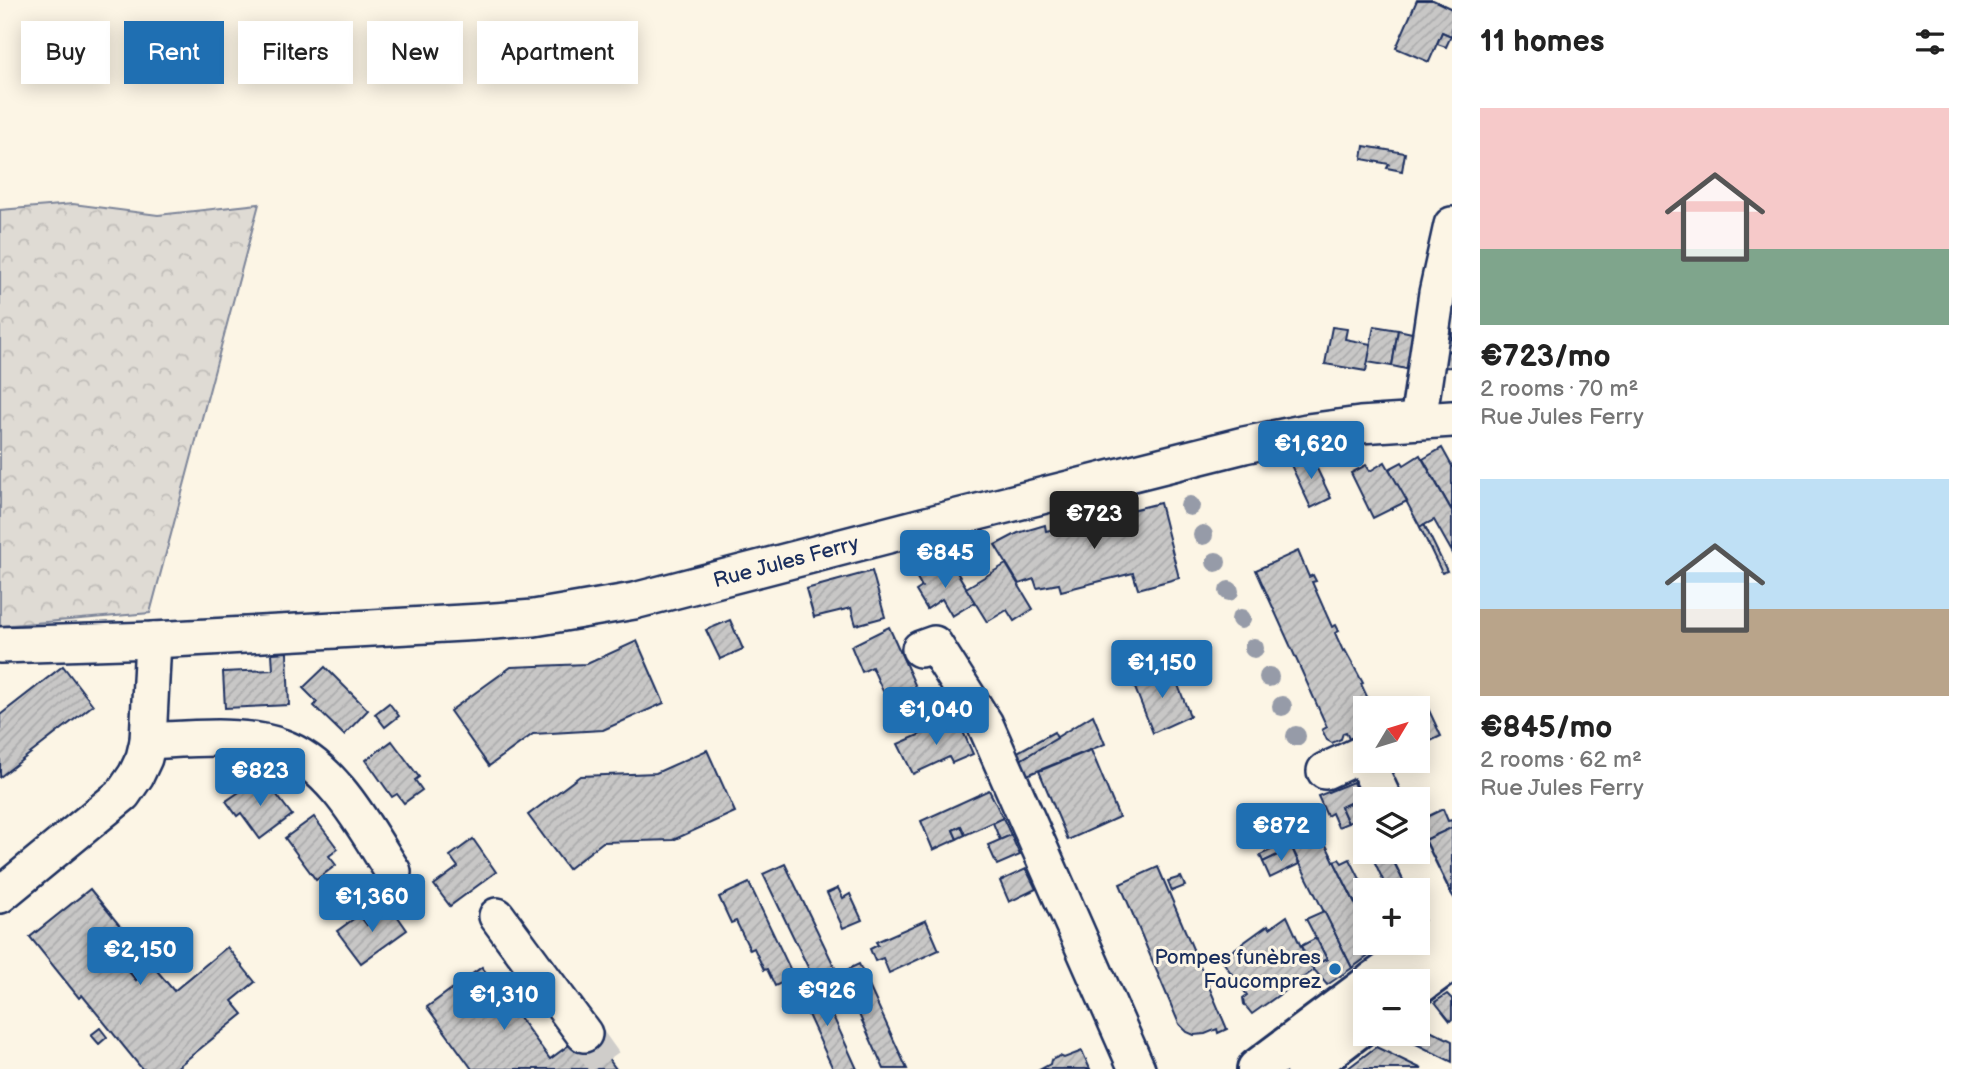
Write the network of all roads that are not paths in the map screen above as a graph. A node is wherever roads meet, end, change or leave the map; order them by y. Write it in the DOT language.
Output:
graph roads {
  1 [pos="1452,225"];
  2 [pos="1452,419"];
  3 [pos="1418,421"];
  4 [pos="153,640"];
  5 [pos="0,645"];
  6 [pos="920,649"];
  7 [pos="148,741"];
  8 [pos="1353,758"];
  9 [pos="1325,771"];
  10 [pos="1416,864"];
  11 [pos="393,872"];
  12 [pos="0,895"];
  13 [pos="497,916"];
  14 [pos="1451,935"];
  15 [pos="1395,969"];
  16 [pos="1429,969"];
  17 [pos="1353,997"];
  18 [pos="1353,1032"];
  19 [pos="584,1034"];
  20 [pos="1137,1069"];
  21 [pos="1257,1069"];
  22 [pos="1305,1069"];
  1 -- 3 [label="street"];
  2 -- 3 [label="street, Rue Jules Ferry"];
  3 -- 4 [label="street, Rue Jules Ferry"];
  4 -- 5 [label="street, Rue Jules Ferry"];
  4 -- 7 [label="street"];
  6 -- 20 [label="street"];
  7 -- 11 [label="street"];
  7 -- 12 [label="street"];
  8 -- 9 [label="street"];
  10 -- 14 [label="street"];
  13 -- 19 [label="street"];
  14 -- 15 [label="main road"];
  14 -- 16 [label="main road"];
  17 -- 21 [label="main road"];
  18 -- 22 [label="main road"];
}
